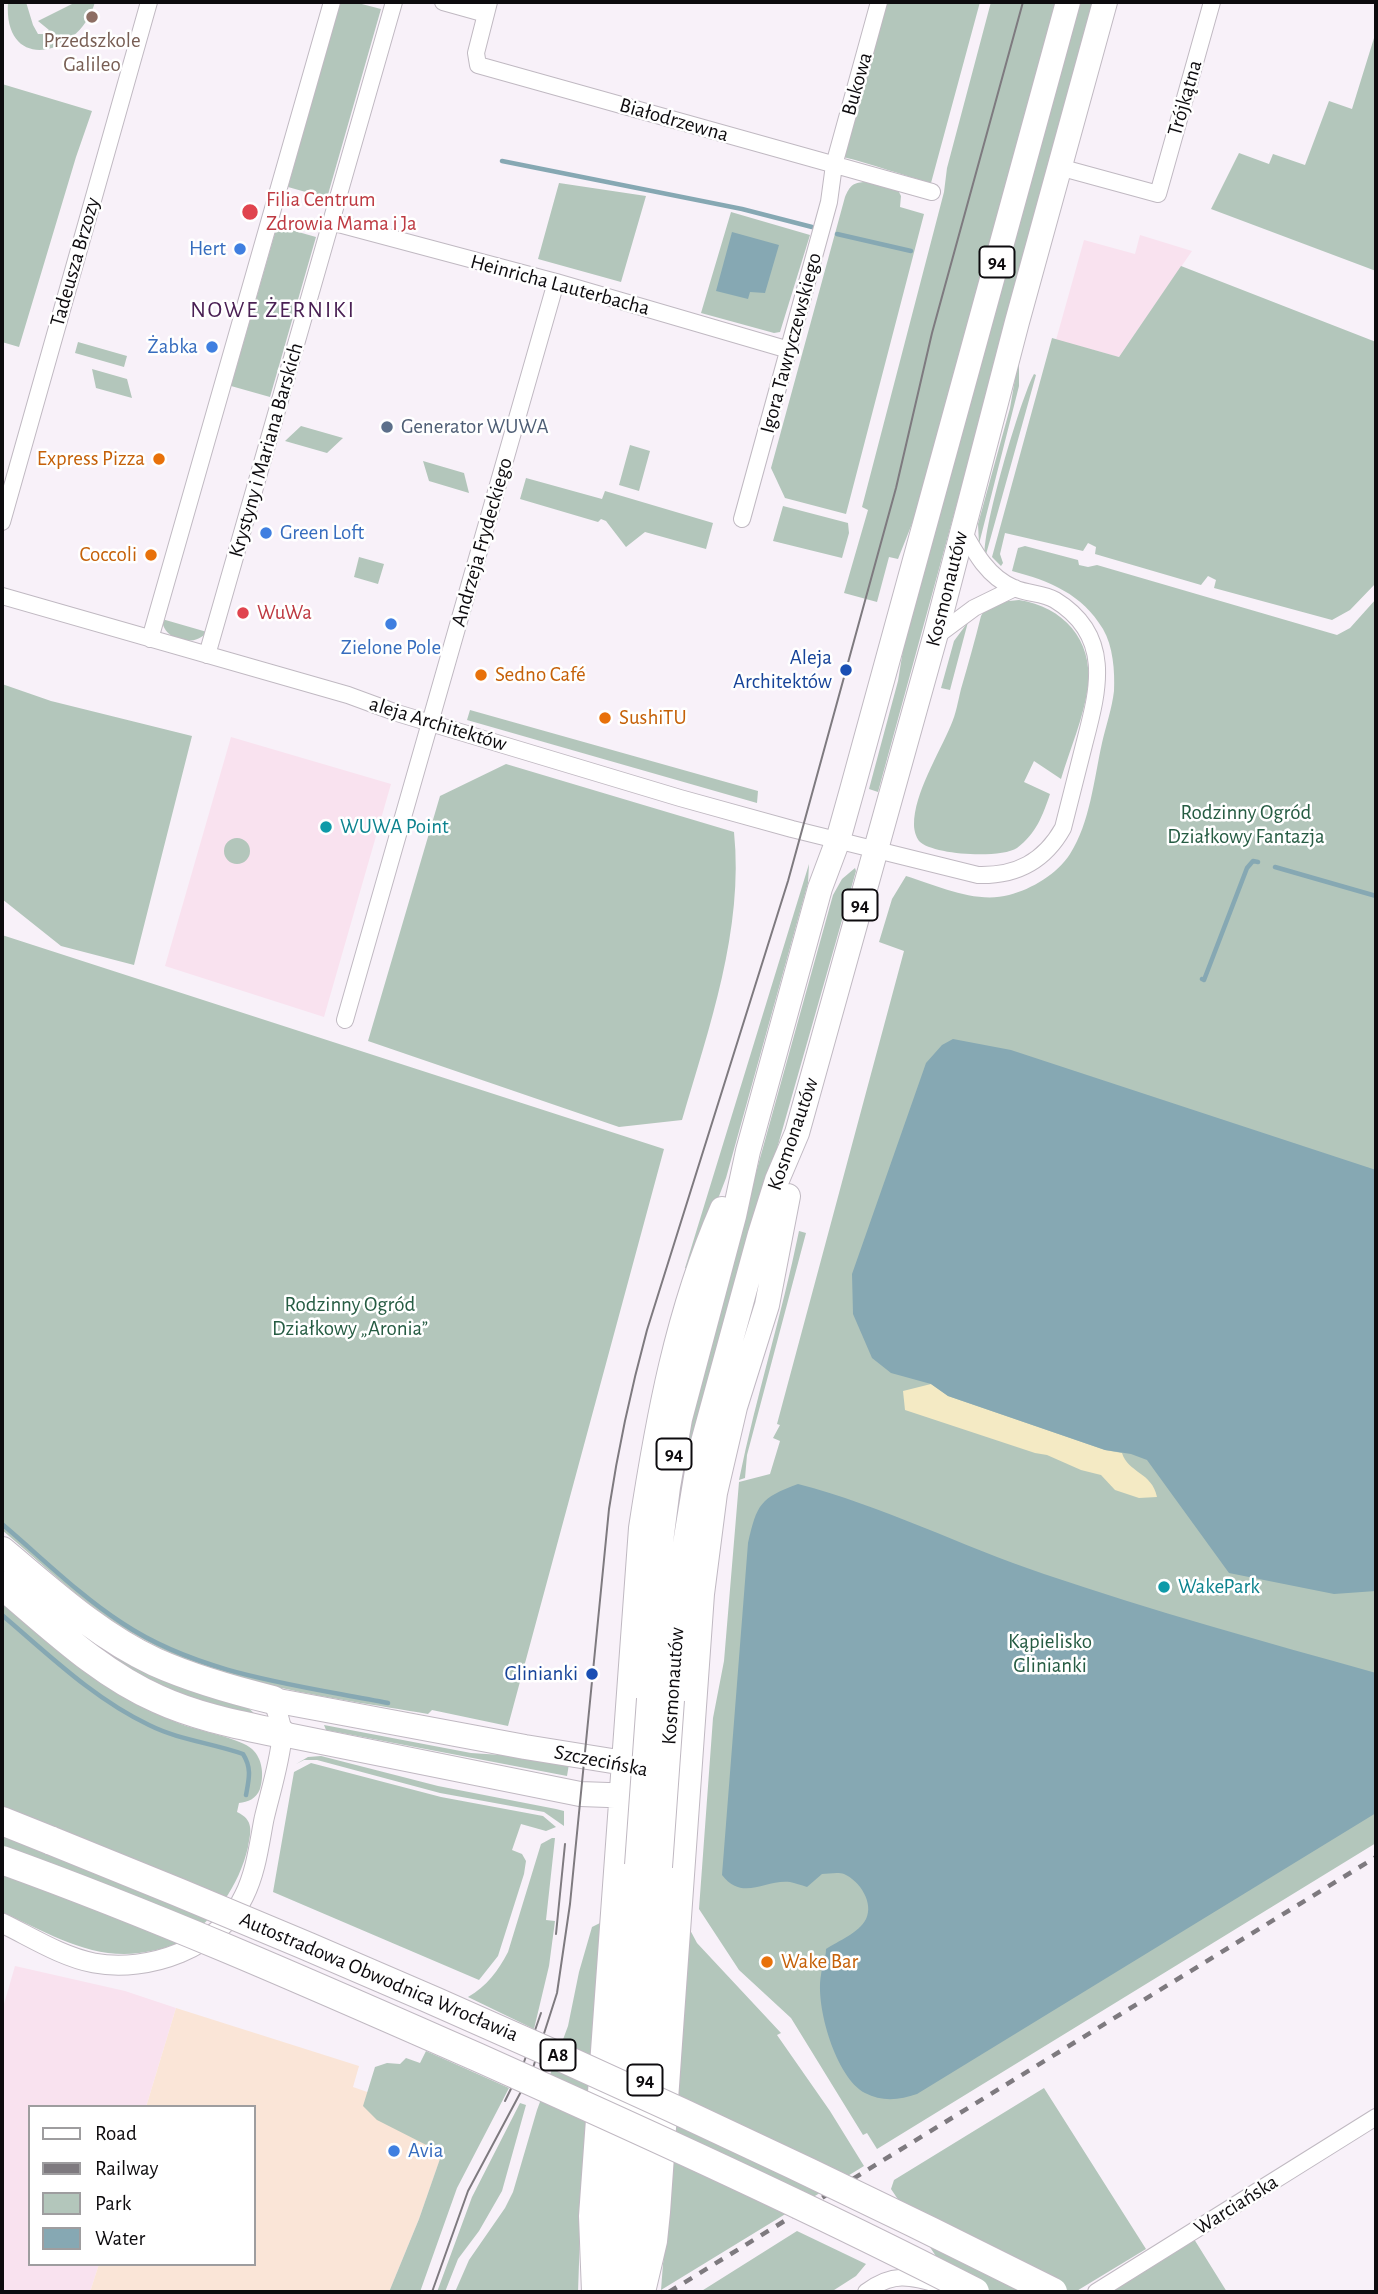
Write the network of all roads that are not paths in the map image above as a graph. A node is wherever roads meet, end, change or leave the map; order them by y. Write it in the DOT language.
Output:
graph roads {
  1 [pos="149,2"];
  2 [pos="332,2"];
  3 [pos="394,2"];
  4 [pos="443,2"];
  5 [pos="879,2"];
  6 [pos="1068,2"];
  7 [pos="1105,2"];
  8 [pos="1212,2"];
  9 [pos="487,8"];
  10 [pos="834,165"];
  11 [pos="1059,167"];
  12 [pos="932,192"];
  13 [pos="331,222"];
  14 [pos="556,282"];
  15 [pos="789,351"];
  16 [pos="743,519"];
  17 [pos="2,522"];
  18 [pos="962,529"];
  19 [pos="1015,588"];
  20 [pos="2,596"];
  21 [pos="935,637"];
  22 [pos="150,639"];
  23 [pos="207,655"];
  24 [pos="431,722"];
  25 [pos="838,840"];
  26 [pos="875,850"];
  27 [pos="345,1020"];
  28 [pos="797,1133"];
  29 [pos="748,1151"];
  30 [pos="2,1551"];
  31 [pos="2,1585"];
  32 [pos="273,1700"];
  33 [pos="661,1700"];
  34 [pos="311,1707"];
  35 [pos="282,1734"];
  36 [pos="623,1763"];
  37 [pos="688,1788"];
  38 [pos="580,1794"];
  39 [pos="620,1797"];
  40 [pos="2,1821"];
  41 [pos="618,1836"];
  42 [pos="2,1860"];
  43 [pos="649,1866"];
  44 [pos="2,1923"];
  45 [pos="1376,2117"];
  46 [pos="594,2292"];
  47 [pos="607,2292"];
  48 [pos="630,2292"];
  49 [pos="643,2292"];
  50 [pos="866,2292"];
  51 [pos="950,2292"];
  52 [pos="975,2292"];
  53 [pos="1053,2292"];
  54 [pos="1096,2292"];
  1 -- 17 [label="street, Tadeusza Brzozy"];
  2 -- 22 [label="street"];
  3 -- 13 [label="street, Krystyny i Mariana Barskich"];
  4 -- 9 [label="street"];
  5 -- 10 [label="street, Bukowa"];
  6 -- 25 [label="main road, Kosmonautów / 94"];
  7 -- 11 [label="main road, Kosmonautów / 94"];
  8 -- 11 [label="street, Trójkątna"];
  9 -- 10 [label="street, Białodrzewna"];
  10 -- 12 [label="street, Białodrzewna"];
  10 -- 15 [label="street, Igora Tawryczewskiego"];
  11 -- 18 [label="main road, Kosmonautów / 94"];
  13 -- 14 [label="street, Heinricha Lauterbacha"];
  13 -- 23 [label="street, Krystyny i Mariana Barskich"];
  14 -- 15 [label="street, Heinricha Lauterbacha"];
  14 -- 24 [label="street, Andrzeja Frydeckiego"];
  15 -- 16 [label="street, Igora Tawryczewskiego"];
  18 -- 19 [label="street"];
  18 -- 21 [label="main road, Kosmonautów / 94"];
  19 -- 21 [label="street"];
  19 -- 26 [label="street, aleja Architektów"];
  20 -- 22 [label="street, aleja Architektów"];
  21 -- 26 [label="main road, Kosmonautów / 94"];
  22 -- 23 [label="street, aleja Architektów"];
  23 -- 24 [label="street, aleja Architektów"];
  24 -- 25 [label="street, aleja Architektów"];
  24 -- 27 [label="street, Andrzeja Frydeckiego"];
  25 -- 26 [label="street, aleja Architektów"];
  25 -- 29 [label="main road, Kosmonautów / 94"];
  26 -- 28 [label="main road, Kosmonautów / 94"];
  28 -- 33 [label="main road, Kosmonautów / 94"];
  28 -- 37 [label="main road"];
  29 -- 33 [label="main road, Kosmonautów / 94"];
  29 -- 36 [label="main road"];
  30 -- 32 [label="highway"];
  31 -- 35 [label="highway"];
  32 -- 34 [label="main road, Szczecińska"];
  32 -- 35 [label="street"];
  33 -- 43 [label="main road, Kosmonautów / 94, bridge"];
  34 -- 35 [label="street"];
  34 -- 36 [label="main road, Szczecińska"];
  35 -- 38 [label="main road, Szczecińska"];
  35 -- 44 [label="street"];
  36 -- 37 [label="main road, Szczecińska"];
  36 -- 39 [label="main road"];
  37 -- 39 [label="main road, Szczecińska"];
  37 -- 49 [label="main road"];
  38 -- 39 [label="main road, Szczecińska"];
  38 -- 41 [label="main road"];
  39 -- 41 [label="main road"];
  40 -- 53 [label="highway, Autostradowa Obwodnica Wrocławia / A8, bridge"];
  41 -- 46 [label="main road"];
  42 -- 52 [label="highway, Autostradowa Obwodnica Wrocławia / A8, bridge"];
  43 -- 47 [label="main road, Kosmonautów / 94"];
  43 -- 48 [label="main road, Kosmonautów / 94"];
  45 -- 54 [label="street, Warciańska"];
  50 -- 51 [label="street"];
}
